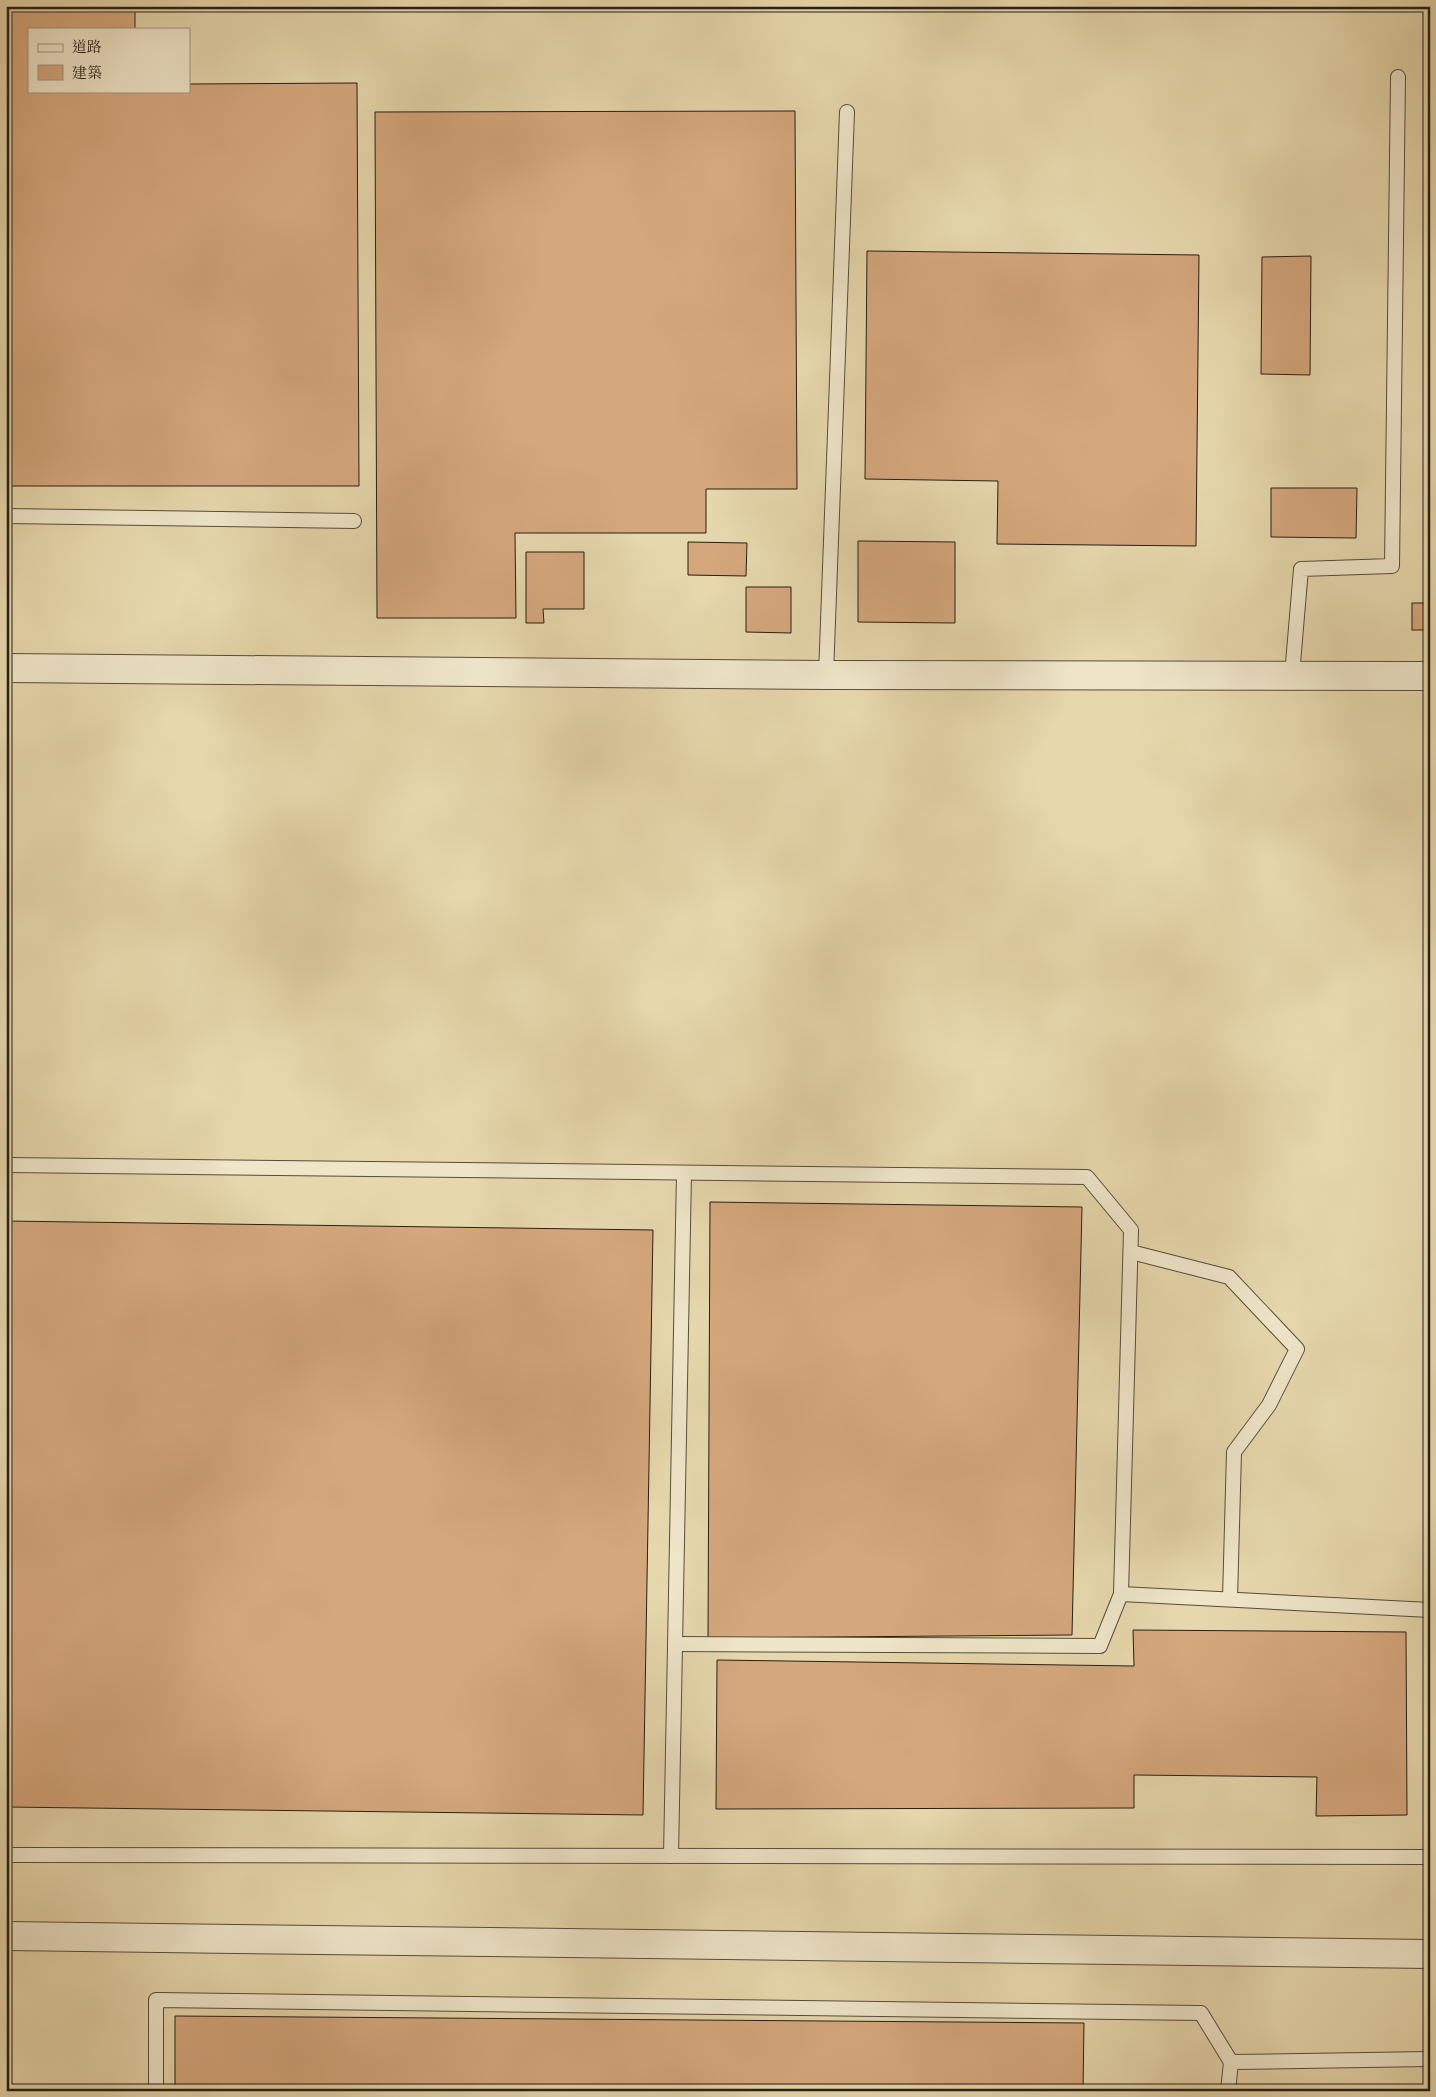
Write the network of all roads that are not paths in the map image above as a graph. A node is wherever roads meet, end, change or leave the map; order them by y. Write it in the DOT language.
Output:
graph roads {
  1 [pos="1398,77"];
  2 [pos="847,112"];
  3 [pos="6,516"];
  4 [pos="354,521"];
  5 [pos="6,668"];
  6 [pos="826,675"];
  7 [pos="1292,675"];
  8 [pos="1430,676"];
  9 [pos="6,1165"];
  10 [pos="684,1173"];
  11 [pos="1131,1252"];
  12 [pos="1121,1594"];
  13 [pos="1230,1600"];
  14 [pos="1430,1610"];
  15 [pos="675,1644"];
  16 [pos="6,1855"];
  17 [pos="671,1856"];
  18 [pos="1430,1857"];
  19 [pos="6,1936"];
  20 [pos="1430,1954"];
  21 [pos="1430,2059"];
  22 [pos="1231,2062"];
  23 [pos="156,2091"];
  24 [pos="1228,2091"];
  1 -- 7 [label="lane"];
  2 -- 6 [label="lane"];
  3 -- 4 [label="lane"];
  5 -- 6 [label="street"];
  6 -- 7 [label="street"];
  7 -- 8 [label="street"];
  9 -- 10 [label="lane"];
  10 -- 11 [label="lane"];
  10 -- 15 [label="lane"];
  11 -- 12 [label="lane"];
  11 -- 13 [label="lane"];
  12 -- 13 [label="lane"];
  12 -- 15 [label="lane"];
  13 -- 14 [label="lane"];
  15 -- 17 [label="lane"];
  16 -- 17 [label="lane"];
  17 -- 18 [label="lane"];
  19 -- 20 [label="street"];
  21 -- 22 [label="lane"];
  22 -- 23 [label="lane"];
  22 -- 24 [label="lane"];
}
